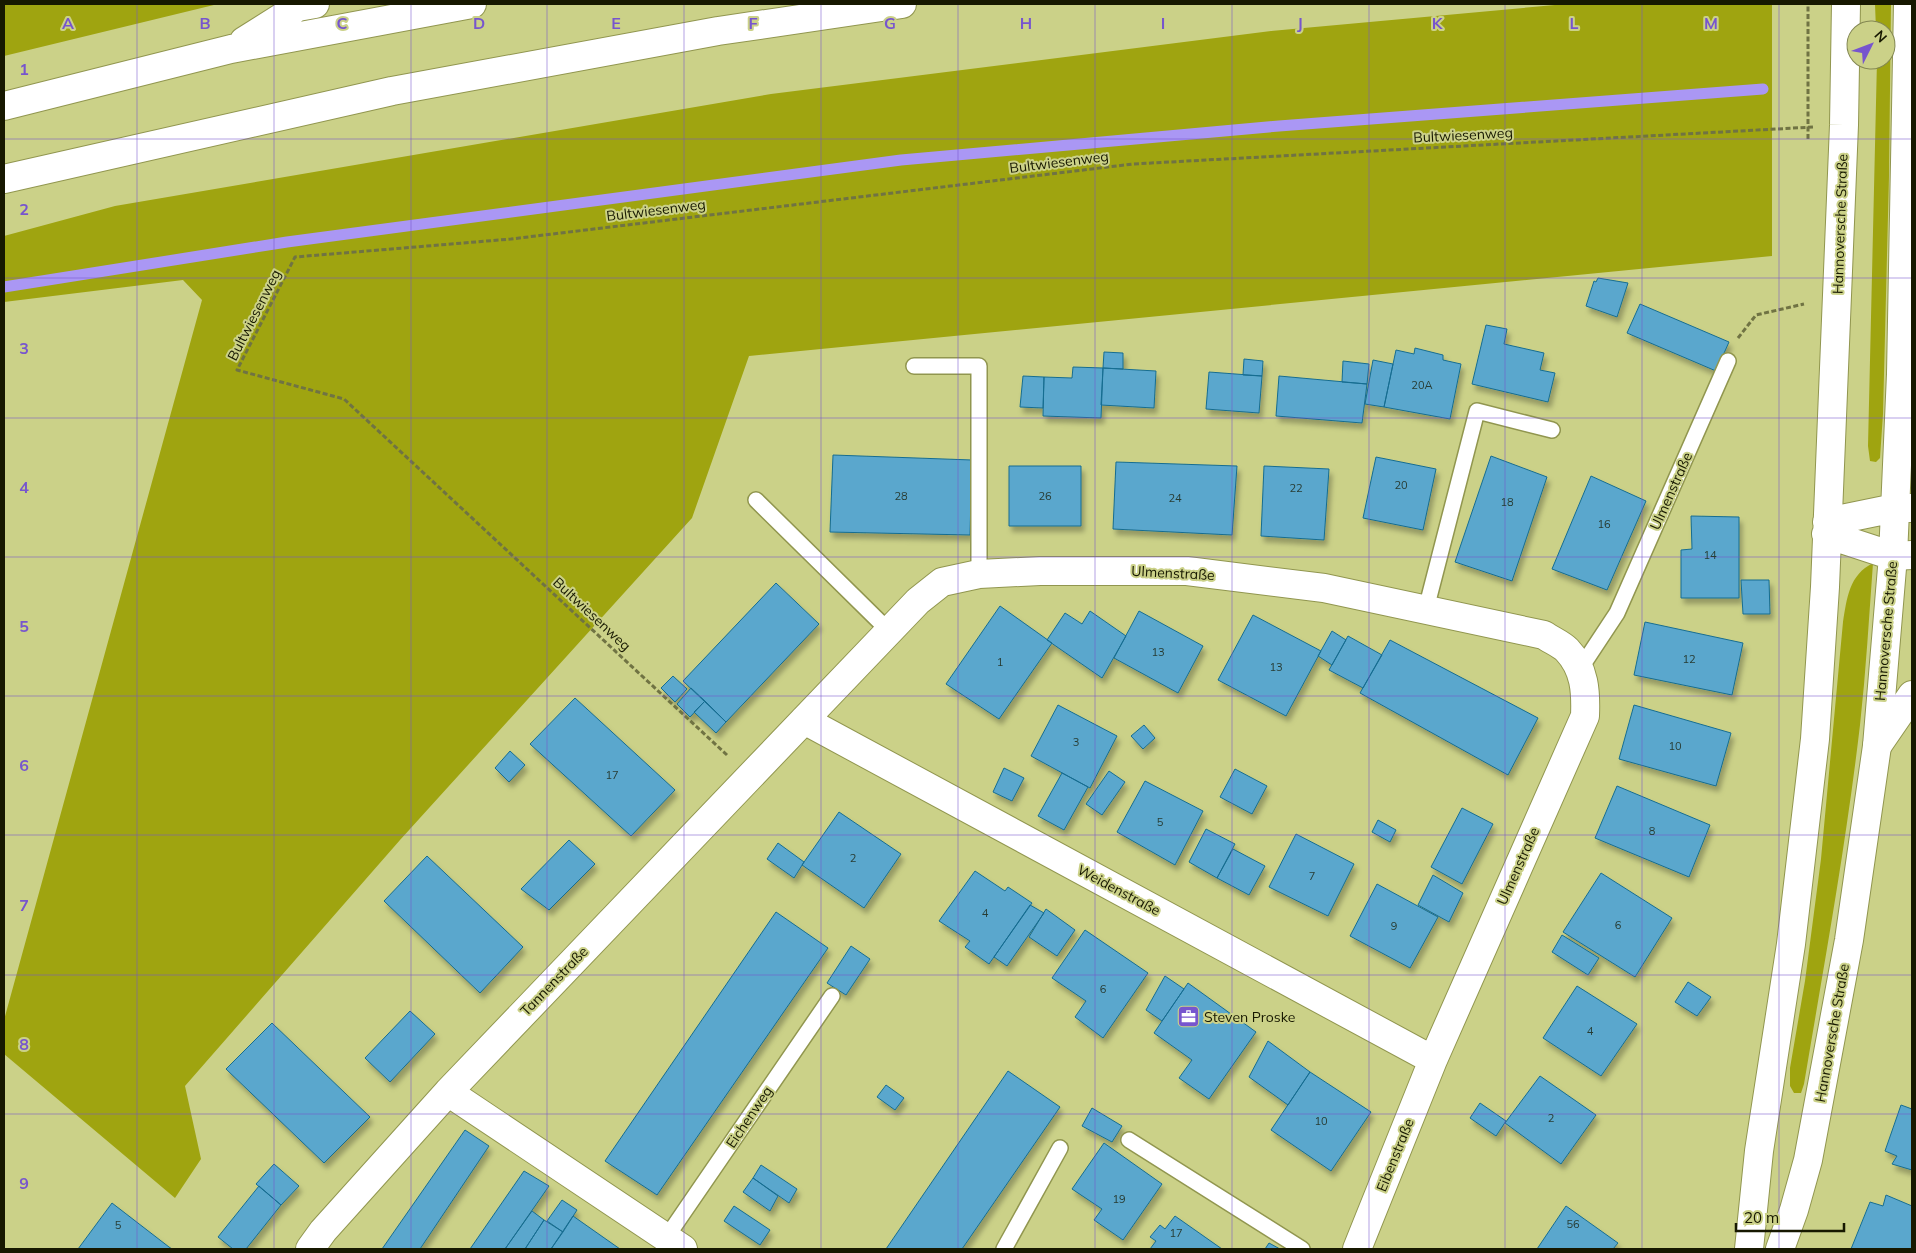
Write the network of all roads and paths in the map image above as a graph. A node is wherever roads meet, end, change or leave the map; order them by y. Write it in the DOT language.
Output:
graph roads {
  1 [pos="315,4"];
  2 [pos="472,4"];
  3 [pos="902,4"];
  4 [pos="1808,4"];
  5 [pos="1846,4"];
  6 [pos="1908,4"];
  7 [pos="232,49"];
  8 [pos="4,106"];
  9 [pos="1808,127"];
  10 [pos="1808,147"];
  11 [pos="4,179"];
  12 [pos="1805,294"];
  13 [pos="1805,304"];
  14 [pos="1804,314"];
  15 [pos="1728,361"];
  16 [pos="914,366"];
  17 [pos="1907,382"];
  18 [pos="1552,430"];
  19 [pos="756,500"];
  20 [pos="1903,508"];
  21 [pos="1827,528"];
  22 [pos="1903,556"];
  23 [pos="979,574"];
  24 [pos="1426,609"];
  25 [pos="889,630"];
  26 [pos="1580,669"];
  27 [pos="1912,695"];
  28 [pos="804,720"];
  29 [pos="1877,746"];
  30 [pos="749,776"];
  31 [pos="832,996"];
  32 [pos="1433,1060"];
  33 [pos="448,1092"];
  34 [pos="1129,1140"];
  35 [pos="1060,1148"];
  36 [pos="675,1244"];
  37 [pos="310,1249"];
  38 [pos="1004,1249"];
  39 [pos="1302,1249"];
  40 [pos="1357,1249"];
  41 [pos="1749,1249"];
  42 [pos="1780,1249"];
  1 -- 7 [label="main road"];
  2 -- 7 [label="main road"];
  3 -- 11 [label="main road"];
  4 -- 9 [label="path"];
  5 -- 21 [label="main road, Hannoversche Straße"];
  6 -- 17 [label="main road, Hannoversche Straße"];
  7 -- 8 [label="main road"];
  9 -- 10 [label="path"];
  9 -- 30 [label="path, Bultwiesenweg"];
  12 -- 13 [label="path"];
  13 -- 14 [label="path"];
  13 -- 15 [label="path"];
  15 -- 26 [label="lane, Ulmenstraße"];
  16 -- 23 [label="lane"];
  17 -- 20 [label="main road, Hannoversche Straße"];
  18 -- 24 [label="lane"];
  19 -- 25 [label="lane"];
  20 -- 21 [label="main road"];
  20 -- 22 [label="main road, Hannoversche Straße"];
  21 -- 22 [label="main road"];
  21 -- 41 [label="main road, Hannoversche Straße"];
  22 -- 29 [label="main road, Hannoversche Straße"];
  23 -- 24 [label="main road, Ulmenstraße"];
  23 -- 25 [label="main road, Ulmenstraße"];
  24 -- 26 [label="main road, Ulmenstraße"];
  25 -- 28 [label="main road, Ulmenstraße"];
  26 -- 32 [label="main road, Ulmenstraße"];
  27 -- 29 [label="main road"];
  28 -- 30 [label="main road, Tannenstraße"];
  28 -- 32 [label="main road, Weidenstraße"];
  29 -- 42 [label="main road, Hannoversche Straße"];
  30 -- 33 [label="main road, Tannenstraße"];
  31 -- 36 [label="lane, Eichenweg"];
  32 -- 40 [label="main road, Eibenstraße"];
  33 -- 36 [label="main road, Eichenweg"];
  33 -- 37 [label="main road, Tannenstraße"];
  34 -- 39 [label="lane"];
  35 -- 38 [label="lane"];
}
